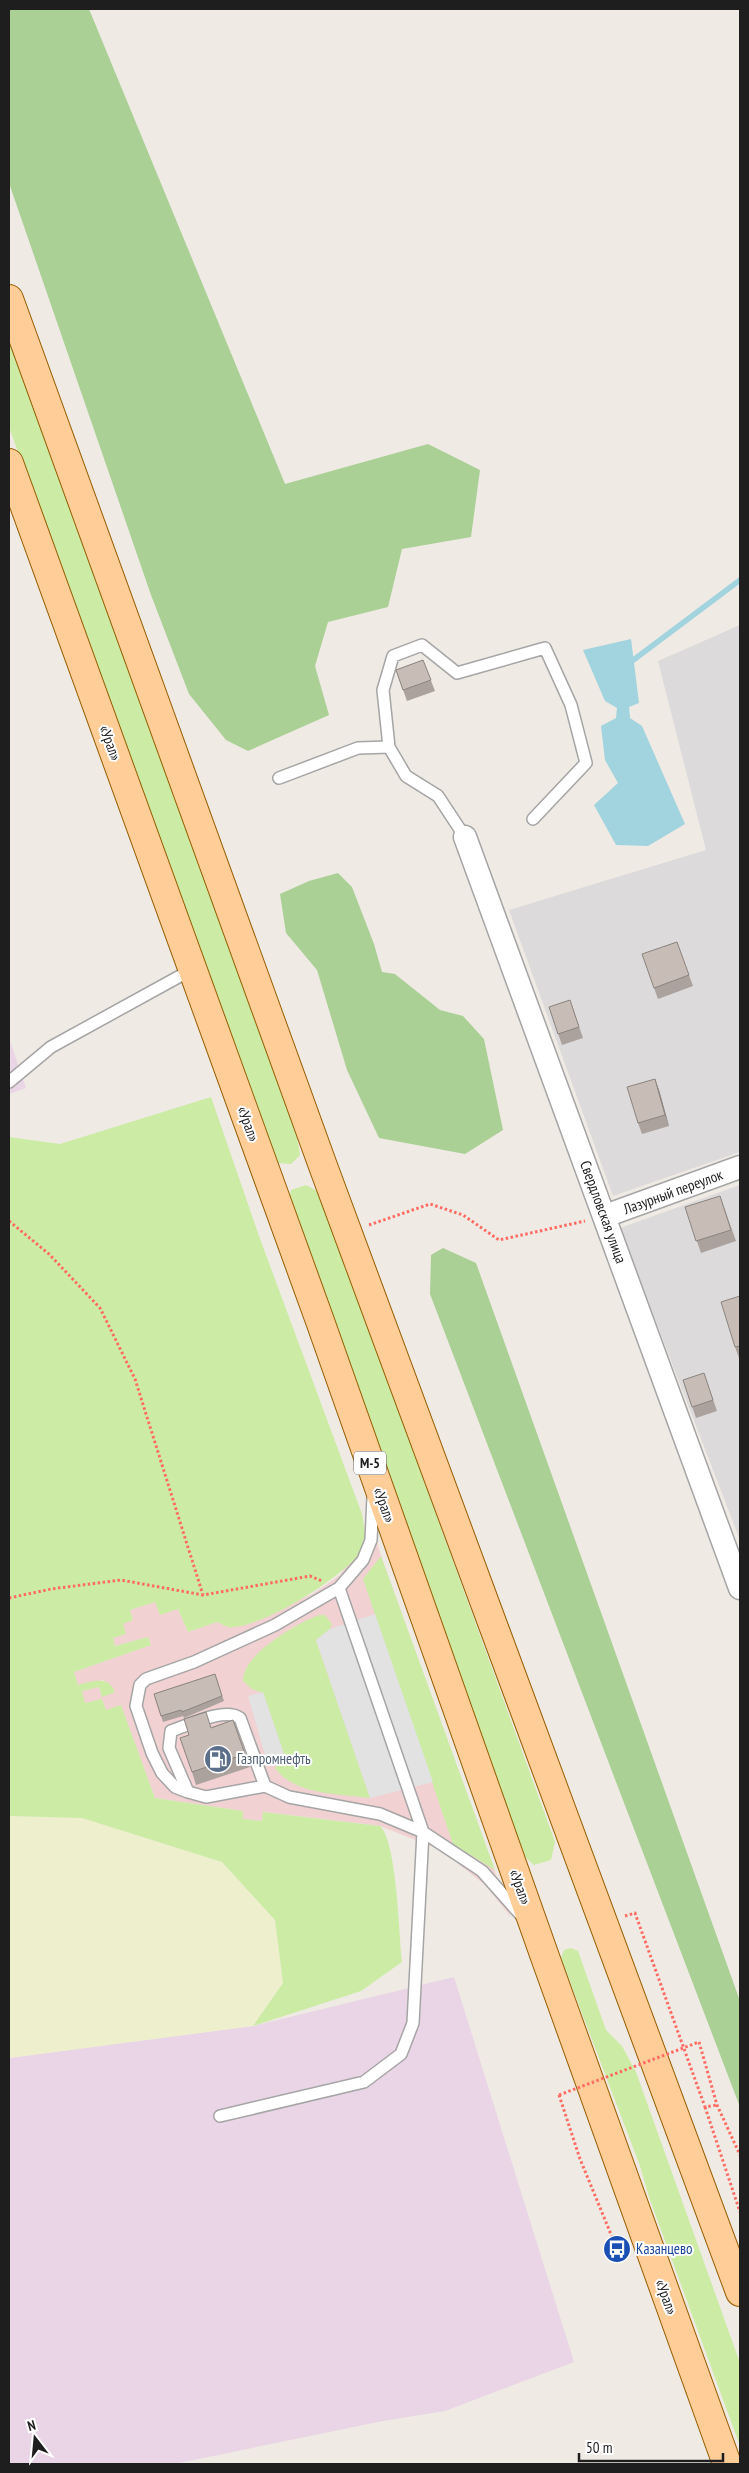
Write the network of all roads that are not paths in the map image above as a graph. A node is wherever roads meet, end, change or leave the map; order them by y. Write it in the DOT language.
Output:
graph roads {
  1 [pos="9,299"];
  2 [pos="9,463"];
  3 [pos="389,747"];
  4 [pos="279,778"];
  5 [pos="533,819"];
  6 [pos="465,837"];
  7 [pos="191,970"];
  8 [pos="9,1082"];
  9 [pos="740,1167"];
  10 [pos="605,1216"];
  11 [pos="374,1475"];
  12 [pos="339,1588"];
  13 [pos="740,1588"];
  14 [pos="265,1786"];
  15 [pos="188,1792"];
  16 [pos="423,1832"];
  17 [pos="544,1957"];
  18 [pos="220,2116"];
  19 [pos="740,2292"];
  20 [pos="727,2464"];
  1 -- 19 [label="main road"];
  2 -- 7 [label="main road, «Урал» / М-5"];
  3 -- 4 [label="lane"];
  3 -- 5 [label="lane"];
  3 -- 6 [label="lane"];
  6 -- 10 [label="street, Свердловская улица"];
  7 -- 8 [label="lane"];
  7 -- 11 [label="main road, «Урал» / М-5"];
  9 -- 10 [label="street, Лазурный переулок"];
  10 -- 13 [label="street, Свердловская улица"];
  11 -- 12 [label="lane"];
  11 -- 17 [label="main road, «Урал» / М-5"];
  12 -- 15 [label="lane"];
  12 -- 16 [label="lane"];
  14 -- 15 [label="lane"];
  14 -- 15 [label="lane"];
  14 -- 16 [label="lane"];
  16 -- 17 [label="lane"];
  16 -- 18 [label="lane"];
  17 -- 20 [label="main road, «Урал» / М-5"];
}
